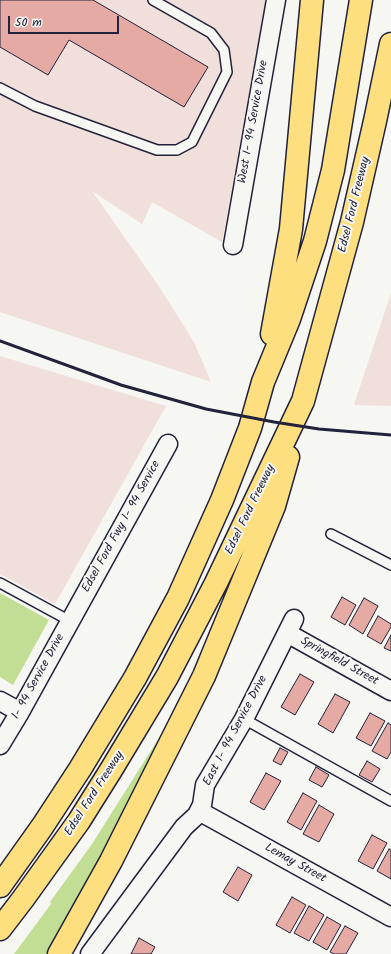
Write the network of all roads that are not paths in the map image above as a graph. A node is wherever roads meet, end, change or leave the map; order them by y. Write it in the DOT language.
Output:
graph roads {
  1 [pos="153,0"];
  2 [pos="276,0"];
  3 [pos="312,0"];
  4 [pos="361,0"];
  5 [pos="391,44"];
  6 [pos="0,88"];
  7 [pos="233,245"];
  8 [pos="263,382"];
  9 [pos="303,401"];
  10 [pos="168,444"];
  11 [pos="331,534"];
  12 [pos="391,565"];
  13 [pos="0,583"];
  14 [pos="73,615"];
  15 [pos="290,626"];
  16 [pos="391,691"];
  17 [pos="0,701"];
  18 [pos="20,712"];
  19 [pos="244,720"];
  20 [pos="0,745"];
  21 [pos="391,801"];
  22 [pos="199,811"];
  23 [pos="0,886"];
  24 [pos="391,917"];
  25 [pos="0,929"];
  26 [pos="59,954"];
  27 [pos="90,954"];
  1 -- 6 [label="lane"];
  2 -- 7 [label="street, West I- 94 Service Drive"];
  3 -- 8 [label="highway"];
  4 -- 8 [label="highway"];
  5 -- 9 [label="highway, Edsel Ford Freeway"];
  8 -- 23 [label="highway"];
  9 -- 25 [label="highway, Edsel Ford Freeway"];
  9 -- 26 [label="highway"];
  10 -- 14 [label="street, Edsel Ford Fwy I- 94 Service"];
  11 -- 12 [label="lane"];
  13 -- 14 [label="lane"];
  14 -- 18 [label="street, I- 94 Service Drive"];
  15 -- 16 [label="street, Springfield Street"];
  15 -- 19 [label="street, East I- 94 Service Drive"];
  17 -- 18 [label="street"];
  18 -- 20 [label="street, I- 94 Service Drive"];
  19 -- 21 [label="lane"];
  19 -- 22 [label="street, East I- 94 Service Drive"];
  22 -- 24 [label="street, Lemay Street"];
  22 -- 27 [label="street, East I- 94 Service Drive"];
}
